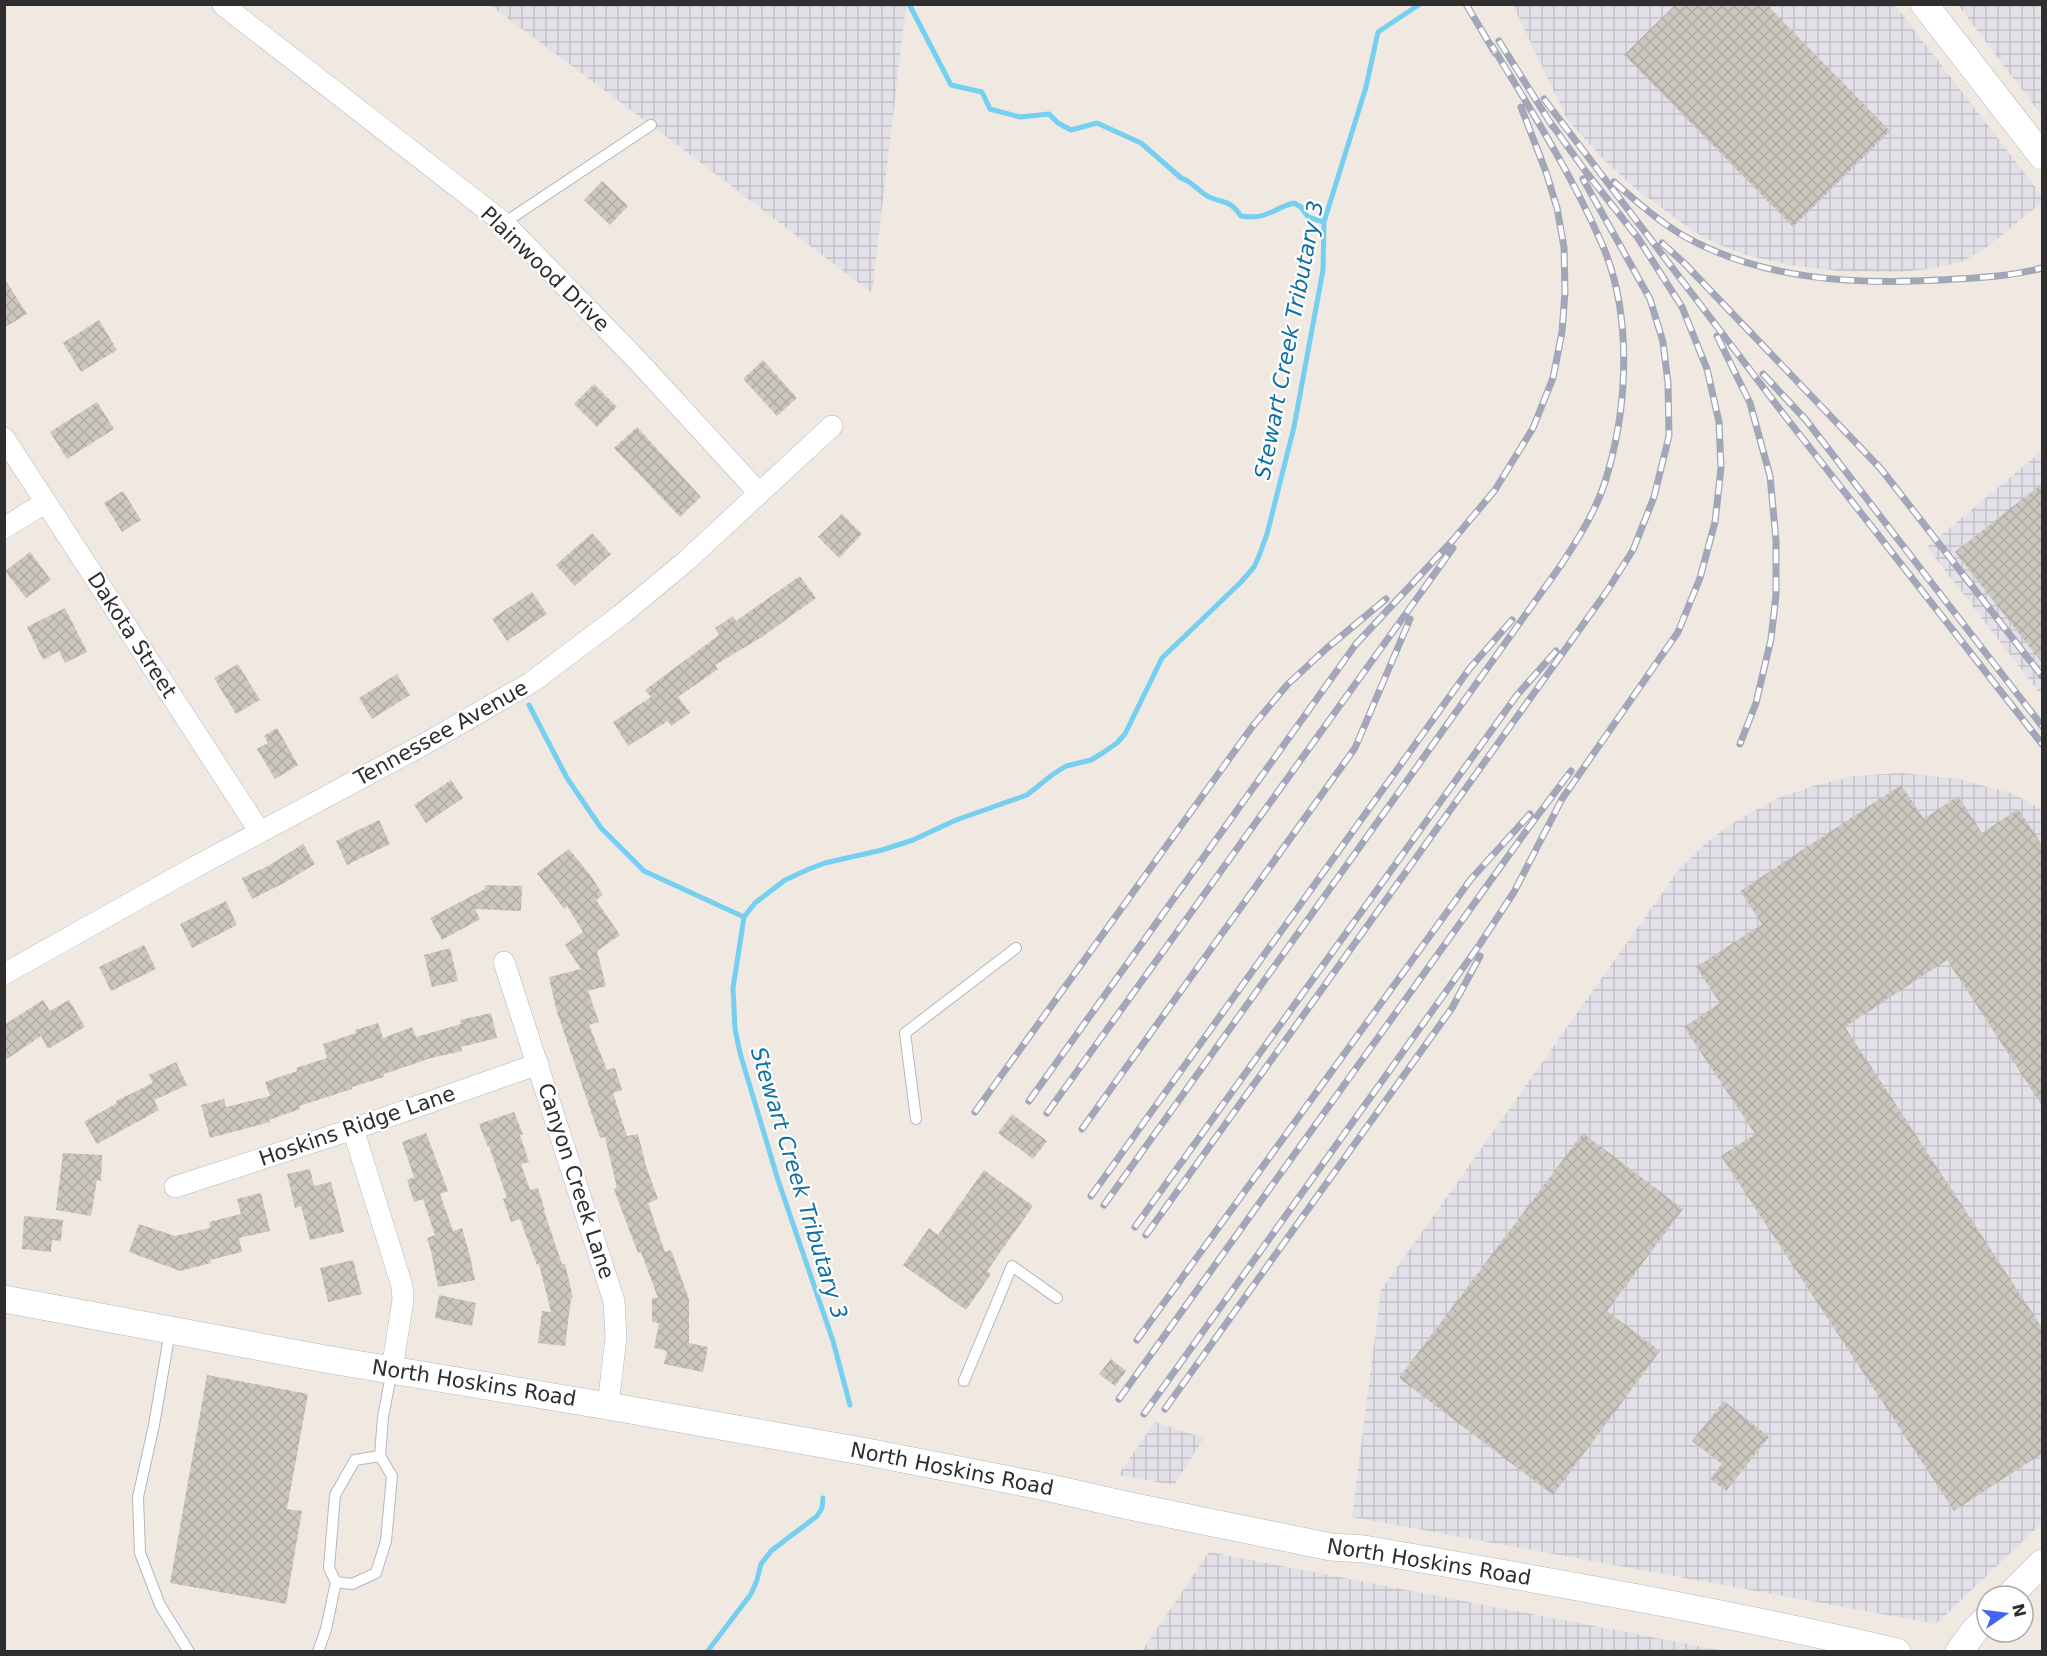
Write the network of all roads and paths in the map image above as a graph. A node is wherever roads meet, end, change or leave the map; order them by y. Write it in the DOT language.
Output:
graph roads {
  1 [pos="1924,4"];
  2 [pos="223,5"];
  3 [pos="651,125"];
  4 [pos="2041,151"];
  5 [pos="504,223"];
  6 [pos="832,426"];
  7 [pos="4,438"];
  8 [pos="758,492"];
  9 [pos="46,502"];
  10 [pos="4,528"];
  11 [pos="260,832"];
  12 [pos="1016,948"];
  13 [pos="504,962"];
  14 [pos="6,970"];
  15 [pos="538,1064"];
  16 [pos="916,1119"];
  17 [pos="353,1129"];
  18 [pos="174,1187"];
  19 [pos="1057,1298"];
  20 [pos="4,1299"];
  21 [pos="170,1330"];
  22 [pos="392,1369"];
  23 [pos="964,1381"];
  24 [pos="608,1406"];
  25 [pos="380,1456"];
  26 [pos="2043,1563"];
  27 [pos="336,1582"];
  28 [pos="2021,1584"];
  29 [pos="1975,1630"];
  30 [pos="189,1652"];
  31 [pos="318,1652"];
  32 [pos="1898,1652"];
  33 [pos="1959,1652"];
  1 -- 4 [label="street"];
  2 -- 5 [label="street, Plainwood Drive"];
  3 -- 5 [label="lane"];
  5 -- 8 [label="street, Plainwood Drive"];
  6 -- 8 [label="street, Tennessee Avenue"];
  7 -- 9 [label="street, Dakota Street"];
  8 -- 11 [label="street, Tennessee Avenue"];
  9 -- 10 [label="street"];
  9 -- 11 [label="street, Dakota Street"];
  11 -- 14 [label="street, Tennessee Avenue"];
  12 -- 16 [label="lane"];
  13 -- 15 [label="street, Canyon Creek Lane"];
  15 -- 17 [label="street, Hoskins Ridge Lane"];
  15 -- 24 [label="street, Canyon Creek Lane"];
  17 -- 18 [label="street, Hoskins Ridge Lane"];
  17 -- 22 [label="street"];
  19 -- 23 [label="lane"];
  20 -- 21 [label="street, North Hoskins Road"];
  21 -- 22 [label="street, North Hoskins Road"];
  21 -- 30 [label="lane"];
  22 -- 24 [label="street, North Hoskins Road"];
  22 -- 25 [label="lane"];
  24 -- 32 [label="street, North Hoskins Road"];
  25 -- 27 [label="lane"];
  25 -- 27 [label="lane"];
  26 -- 28 [label="street"];
  27 -- 31 [label="lane"];
  29 -- 33 [label="street"];
}
